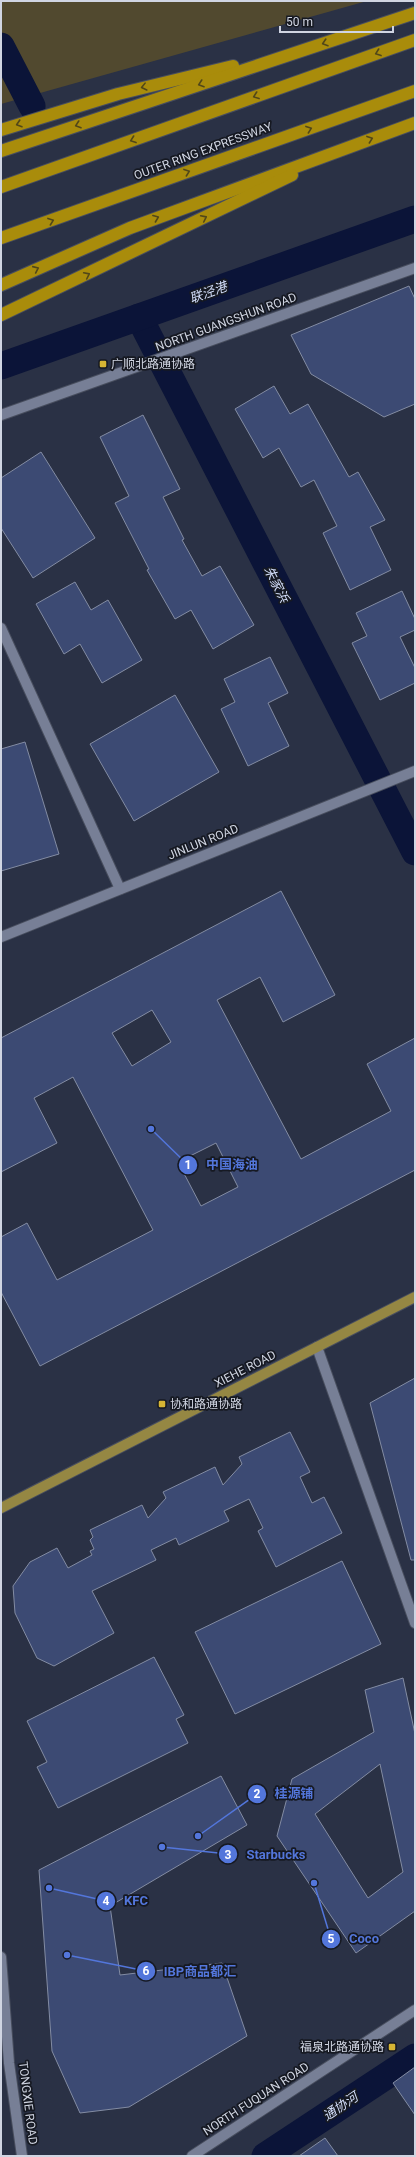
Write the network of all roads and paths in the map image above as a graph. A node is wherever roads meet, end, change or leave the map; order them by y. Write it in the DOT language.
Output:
graph roads {
  1 [pos="415,13"];
  2 [pos="415,40"];
  3 [pos="304,49"];
  4 [pos="415,91"];
  5 [pos="415,122"];
  6 [pos="1,130"];
  7 [pos="348,147"];
  8 [pos="1,151"];
  9 [pos="1,187"];
  10 [pos="1,238"];
  11 [pos="415,268"];
  12 [pos="1,285"];
  13 [pos="1,316"];
  14 [pos="1,415"];
  15 [pos="1,628"];
  16 [pos="415,770"];
  17 [pos="120,889"];
  18 [pos="1,937"];
  19 [pos="415,1297"];
  20 [pos="316,1347"];
  21 [pos="1,1508"];
  22 [pos="415,1623"];
  23 [pos="1,1957"];
  24 [pos="415,2010"];
  25 [pos="22,2156"];
  26 [pos="192,2156"];
  1 -- 3 [label="highway, one-way"];
  2 -- 9 [label="highway, one-way"];
  3 -- 6 [label="highway, one-way"];
  3 -- 8 [label="highway, one-way"];
  10 -- 4 [label="highway, OUTER RING EXPRESSWAY, one-way"];
  7 -- 5 [label="highway, one-way"];
  12 -- 7 [label="highway, one-way"];
  13 -- 7 [label="highway, one-way"];
  11 -- 14 [label="street, NORTH GUANGSHUN ROAD"];
  15 -- 17 [label="street"];
  16 -- 17 [label="street, JINLUN ROAD"];
  17 -- 18 [label="street, JINLUN ROAD"];
  19 -- 20 [label="main road, XIEHE ROAD"];
  20 -- 21 [label="main road, XIEHE ROAD"];
  20 -- 22 [label="street"];
  23 -- 25 [label="street, TONGXIE ROAD"];
  24 -- 26 [label="street, NORTH FUQUAN ROAD"];
}
